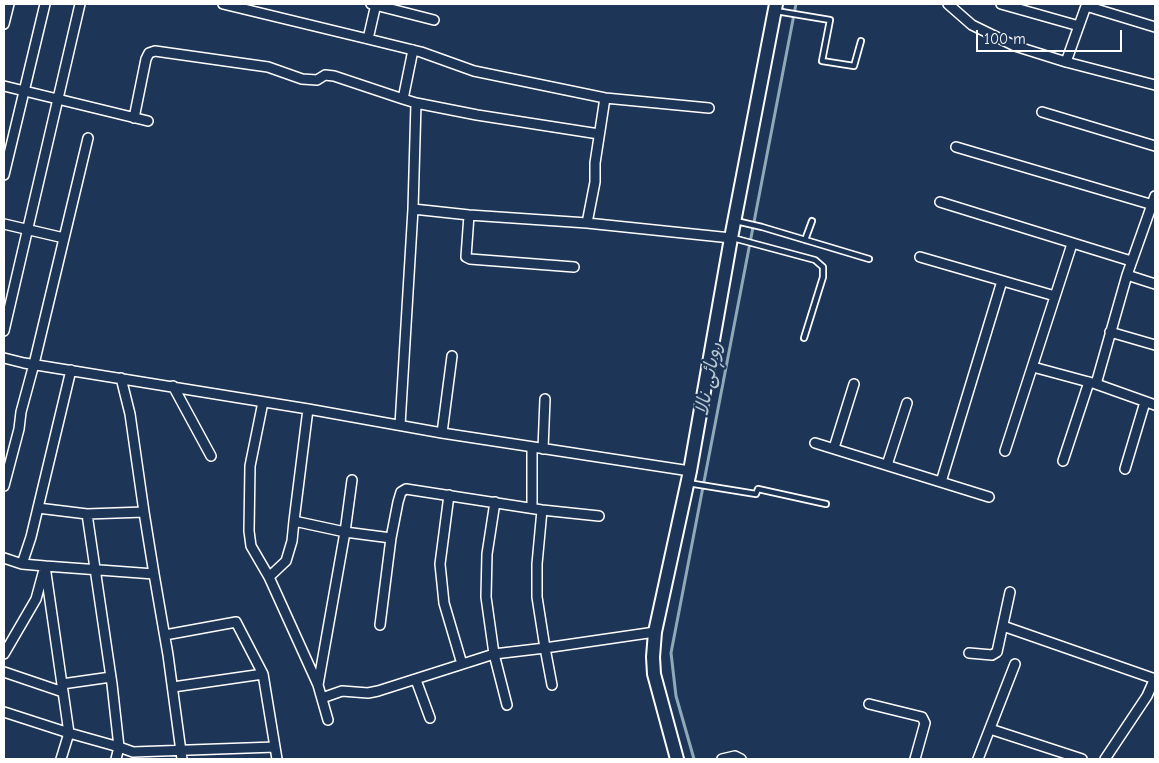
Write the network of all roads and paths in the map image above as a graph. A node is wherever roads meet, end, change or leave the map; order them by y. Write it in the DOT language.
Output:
graph roads {
  1 [pos="9,4"];
  2 [pos="45,4"];
  3 [pos="80,4"];
  4 [pos="226,4"];
  5 [pos="374,4"];
  6 [pos="948,4"];
  7 [pos="1001,4"];
  8 [pos="777,8"];
  9 [pos="434,20"];
  10 [pos="4,24"];
  11 [pos="1079,26"];
  12 [pos="1155,27"];
  13 [pos="368,39"];
  14 [pos="861,41"];
  15 [pos="413,50"];
  16 [pos="1066,62"];
  17 [pos="1155,85"];
  18 [pos="4,86"];
  19 [pos="24,91"];
  20 [pos="605,98"];
  21 [pos="57,100"];
  22 [pos="403,100"];
  23 [pos="416,103"];
  24 [pos="709,108"];
  25 [pos="1042,112"];
  26 [pos="134,118"];
  27 [pos="148,121"];
  28 [pos="599,134"];
  29 [pos="88,138"];
  30 [pos="1155,146"];
  31 [pos="956,147"];
  32 [pos="4,175"];
  33 [pos="1154,200"];
  34 [pos="940,202"];
  35 [pos="413,209"];
  36 [pos="469,215"];
  37 [pos="1152,217"];
  38 [pos="739,221"];
  39 [pos="812,221"];
  40 [pos="588,223"];
  41 [pos="4,224"];
  42 [pos="27,229"];
  43 [pos="64,238"];
  44 [pos="732,238"];
  45 [pos="805,240"];
  46 [pos="1072,244"];
  47 [pos="920,257"];
  48 [pos="869,259"];
  49 [pos="1131,261"];
  50 [pos="574,267"];
  51 [pos="1127,275"];
  52 [pos="1002,281"];
  53 [pos="1155,284"];
  54 [pos="1056,296"];
  55 [pos="4,331"];
  56 [pos="1110,332"];
  57 [pos="804,338"];
  58 [pos="1155,345"];
  59 [pos="452,356"];
  60 [pos="4,358"];
  61 [pos="34,364"];
  62 [pos="1033,367"];
  63 [pos="71,370"];
  64 [pos="121,378"];
  65 [pos="1093,383"];
  66 [pos="854,384"];
  67 [pos="173,386"];
  68 [pos="545,399"];
  69 [pos="264,402"];
  70 [pos="907,402"];
  71 [pos="1145,402"];
  72 [pos="1155,405"];
  73 [pos="308,409"];
  74 [pos="400,425"];
  75 [pos="442,433"];
  76 [pos="815,443"];
  77 [pos="532,448"];
  78 [pos="834,448"];
  79 [pos="542,450"];
  80 [pos="1005,451"];
  81 [pos="211,456"];
  82 [pos="1063,461"];
  83 [pos="887,465"];
  84 [pos="1125,469"];
  85 [pos="352,480"];
  86 [pos="690,480"];
  87 [pos="941,482"];
  88 [pos="4,486"];
  89 [pos="449,495"];
  90 [pos="989,497"];
  91 [pos="495,502"];
  92 [pos="826,504"];
  93 [pos="38,508"];
  94 [pos="532,508"];
  95 [pos="542,510"];
  96 [pos="144,512"];
  97 [pos="87,514"];
  98 [pos="599,516"];
  99 [pos="294,521"];
  100 [pos="345,532"];
  101 [pos="391,538"];
  102 [pos="4,558"];
  103 [pos="22,564"];
  104 [pos="45,566"];
  105 [pos="96,570"];
  106 [pos="154,574"];
  107 [pos="270,576"];
  108 [pos="1010,592"];
  109 [pos="380,625"];
  110 [pos="1003,626"];
  111 [pos="655,632"];
  112 [pos="165,635"];
  113 [pos="545,648"];
  114 [pos="969,653"];
  115 [pos="4,654"];
  116 [pos="494,654"];
  117 [pos="462,664"];
  118 [pos="1015,664"];
  119 [pos="4,672"];
  120 [pos="263,674"];
  121 [pos="111,677"];
  122 [pos="1155,678"];
  123 [pos="416,680"];
  124 [pos="318,685"];
  125 [pos="552,685"];
  126 [pos="173,687"];
  127 [pos="62,688"];
  128 [pos="322,698"];
  129 [pos="1151,698"];
  130 [pos="869,704"];
  131 [pos="507,705"];
  132 [pos="4,712"];
  133 [pos="430,718"];
  134 [pos="328,720"];
  135 [pos="990,729"];
  136 [pos="69,733"];
  137 [pos="275,747"];
  138 [pos="119,748"];
  139 [pos="182,755"];
  140 [pos="61,759"];
  141 [pos="116,759"];
  142 [pos="277,759"];
  143 [pos="676,759"];
  144 [pos="722,759"];
  145 [pos="741,759"];
  146 [pos="915,759"];
  147 [pos="978,759"];
  148 [pos="1082,759"];
  149 [pos="1105,759"];
  1 -- 10 [label="street"];
  2 -- 19 [label="street"];
  3 -- 21 [label="street"];
  4 -- 13 [label="street"];
  5 -- 9 [label="street"];
  5 -- 13 [label="street"];
  6 -- 16 [label="street"];
  7 -- 11 [label="street"];
  8 -- 14 [label="lane"];
  8 -- 38 [label="street"];
  11 -- 12 [label="street"];
  11 -- 16 [label="street"];
  13 -- 15 [label="street"];
  15 -- 20 [label="street"];
  15 -- 22 [label="street"];
  16 -- 17 [label="street"];
  18 -- 19 [label="street"];
  19 -- 21 [label="street"];
  19 -- 32 [label="street"];
  20 -- 24 [label="street"];
  20 -- 28 [label="street"];
  21 -- 26 [label="street"];
  21 -- 42 [label="street"];
  22 -- 23 [label="street"];
  22 -- 26 [label="street"];
  23 -- 28 [label="street"];
  23 -- 35 [label="street"];
  25 -- 30 [label="street"];
  26 -- 27 [label="street"];
  28 -- 40 [label="street"];
  29 -- 43 [label="street"];
  31 -- 33 [label="street"];
  33 -- 37 [label="street"];
  34 -- 46 [label="street"];
  35 -- 36 [label="street"];
  35 -- 74 [label="street"];
  36 -- 40 [label="street"];
  36 -- 50 [label="street"];
  37 -- 49 [label="street"];
  38 -- 44 [label="street"];
  38 -- 45 [label="lane"];
  39 -- 45 [label="lane"];
  40 -- 44 [label="street"];
  41 -- 42 [label="street"];
  42 -- 43 [label="street"];
  42 -- 55 [label="street"];
  43 -- 61 [label="street"];
  44 -- 57 [label="lane"];
  44 -- 86 [label="street"];
  45 -- 48 [label="lane"];
  46 -- 49 [label="street"];
  46 -- 54 [label="street"];
  47 -- 52 [label="street"];
  49 -- 51 [label="street"];
  51 -- 53 [label="street"];
  51 -- 56 [label="street"];
  52 -- 54 [label="street"];
  52 -- 87 [label="street"];
  54 -- 62 [label="street"];
  56 -- 58 [label="street"];
  56 -- 65 [label="street"];
  59 -- 75 [label="street"];
  60 -- 61 [label="street"];
  61 -- 63 [label="street"];
  61 -- 88 [label="street"];
  62 -- 65 [label="street"];
  62 -- 80 [label="street"];
  63 -- 64 [label="street"];
  63 -- 93 [label="street"];
  64 -- 67 [label="street"];
  64 -- 96 [label="street"];
  65 -- 71 [label="street"];
  65 -- 82 [label="street"];
  66 -- 78 [label="street"];
  67 -- 69 [label="street"];
  67 -- 81 [label="street"];
  68 -- 79 [label="street"];
  69 -- 73 [label="street"];
  69 -- 107 [label="street"];
  70 -- 83 [label="street"];
  71 -- 72 [label="street"];
  71 -- 84 [label="street"];
  73 -- 74 [label="street"];
  73 -- 99 [label="street"];
  74 -- 75 [label="street"];
  75 -- 77 [label="street"];
  76 -- 78 [label="street"];
  77 -- 79 [label="street"];
  77 -- 94 [label="street"];
  78 -- 83 [label="street"];
  79 -- 86 [label="street"];
  83 -- 87 [label="street"];
  85 -- 100 [label="street"];
  86 -- 92 [label="lane"];
  86 -- 111 [label="street"];
  87 -- 90 [label="street"];
  89 -- 91 [label="street"];
  89 -- 101 [label="street"];
  89 -- 117 [label="street"];
  91 -- 94 [label="street"];
  91 -- 116 [label="street"];
  93 -- 97 [label="street"];
  93 -- 103 [label="street"];
  94 -- 95 [label="street"];
  95 -- 98 [label="street"];
  95 -- 113 [label="street"];
  96 -- 97 [label="street"];
  96 -- 106 [label="street"];
  97 -- 105 [label="street"];
  99 -- 100 [label="street"];
  99 -- 107 [label="street"];
  100 -- 101 [label="street"];
  100 -- 124 [label="street"];
  101 -- 109 [label="street"];
  102 -- 103 [label="street"];
  103 -- 104 [label="street"];
  104 -- 105 [label="street"];
  104 -- 115 [label="street"];
  104 -- 127 [label="street"];
  105 -- 106 [label="street"];
  105 -- 121 [label="street"];
  106 -- 112 [label="street"];
  107 -- 124 [label="street"];
  108 -- 110 [label="street"];
  110 -- 114 [label="street"];
  110 -- 122 [label="street"];
  111 -- 113 [label="street"];
  111 -- 143 [label="street"];
  112 -- 120 [label="street"];
  112 -- 126 [label="street"];
  113 -- 116 [label="street"];
  113 -- 125 [label="street"];
  116 -- 117 [label="street"];
  116 -- 131 [label="street"];
  117 -- 123 [label="street"];
  118 -- 135 [label="street"];
  119 -- 127 [label="street"];
  120 -- 126 [label="street"];
  120 -- 137 [label="street"];
  121 -- 127 [label="street"];
  121 -- 138 [label="street"];
  122 -- 129 [label="street"];
  123 -- 128 [label="street"];
  123 -- 133 [label="street"];
  124 -- 128 [label="street"];
  126 -- 139 [label="street"];
  127 -- 136 [label="street"];
  128 -- 134 [label="street"];
  129 -- 149 [label="street"];
  130 -- 146 [label="street"];
  132 -- 136 [label="street"];
  135 -- 147 [label="street"];
  135 -- 148 [label="street"];
  136 -- 138 [label="street"];
  136 -- 140 [label="street"];
  137 -- 139 [label="street"];
  137 -- 142 [label="street"];
  138 -- 139 [label="street"];
  138 -- 141 [label="street"];
  144 -- 145 [label="street"];
}
